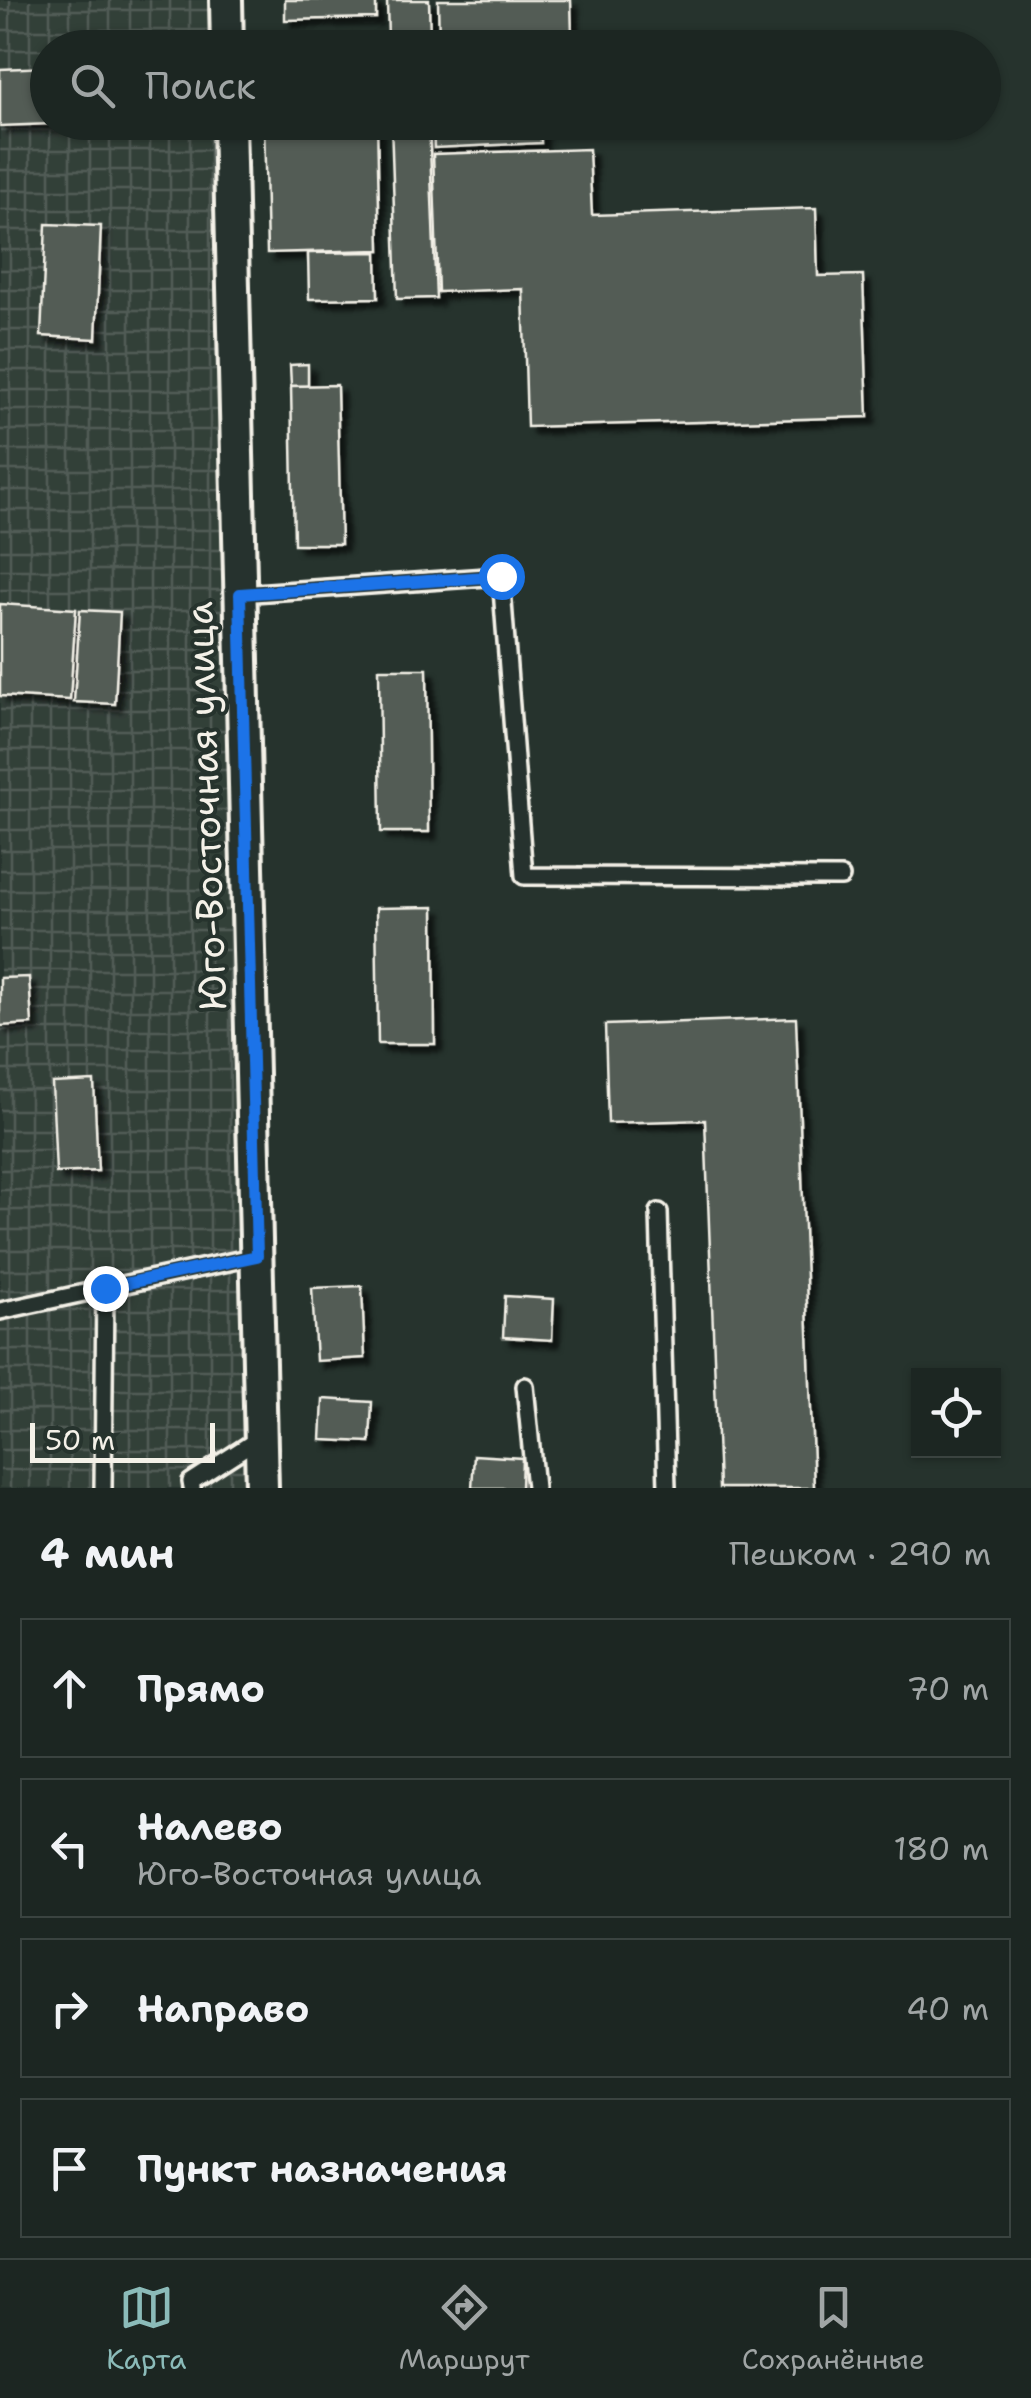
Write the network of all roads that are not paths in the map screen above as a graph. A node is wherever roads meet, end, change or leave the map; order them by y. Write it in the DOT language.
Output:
graph roads {
  1 [pos="226,0"];
  2 [pos="227,30"];
  3 [pos="229,140"];
  4 [pos="240,594"];
  5 [pos="842,876"];
  6 [pos="658,1212"];
  7 [pos="257,1256"];
  8 [pos="105,1288"];
  9 [pos="0,1310"];
  10 [pos="525,1386"];
  11 [pos="260,1437"];
  12 [pos="102,1488"];
  13 [pos="192,1488"];
  14 [pos="262,1488"];
  15 [pos="534,1488"];
  16 [pos="667,1488"];
  1 -- 2 [label="street"];
  3 -- 4 [label="street, Юго-Восточная улица"];
  4 -- 5 [label="lane"];
  4 -- 7 [label="street, Юго-Восточная улица"];
  6 -- 16 [label="lane"];
  7 -- 8 [label="lane"];
  7 -- 11 [label="street, Юго-Восточная улица"];
  8 -- 9 [label="lane"];
  8 -- 12 [label="lane"];
  10 -- 15 [label="lane"];
  11 -- 13 [label="lane"];
  11 -- 14 [label="street, Юго-Восточная улица"];
}
